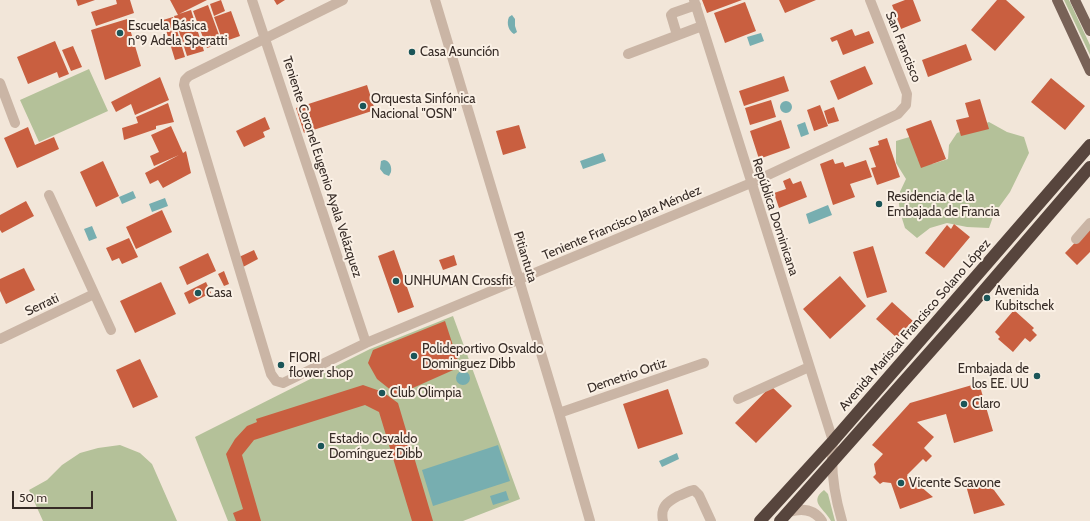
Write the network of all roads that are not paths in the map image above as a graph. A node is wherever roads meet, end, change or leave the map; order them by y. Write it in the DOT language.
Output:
graph roads {
  1 [pos="252,0"];
  2 [pos="342,0"];
  3 [pos="435,0"];
  4 [pos="870,0"];
  5 [pos="1057,0"];
  6 [pos="1075,0"];
  7 [pos="695,2"];
  8 [pos="702,26"];
  9 [pos="1090,31"];
  10 [pos="676,35"];
  11 [pos="265,38"];
  12 [pos="628,54"];
  13 [pos="1090,71"];
  14 [pos="0,83"];
  15 [pos="906,105"];
  16 [pos="15,123"];
  17 [pos="1090,145"];
  18 [pos="1090,167"];
  19 [pos="751,183"];
  20 [pos="49,195"];
  21 [pos="1090,223"];
  22 [pos="1076,239"];
  23 [pos="519,279"];
  24 [pos="94,294"];
  25 [pos="111,330"];
  26 [pos="0,339"];
  27 [pos="366,343"];
  28 [pos="704,363"];
  29 [pos="810,367"];
  30 [pos="738,399"];
  31 [pos="559,413"];
  32 [pos="833,441"];
  33 [pos="831,464"];
  34 [pos="789,512"];
  35 [pos="590,521"];
  36 [pos="662,521"];
  37 [pos="711,521"];
  38 [pos="760,521"];
  39 [pos="780,521"];
  40 [pos="822,521"];
  41 [pos="842,521"];
  1 -- 11 [label="street, Teniente Coronel Eugenio Ayala Velázquez"];
  2 -- 11 [label="street"];
  3 -- 23 [label="street, Pitiantuta"];
  4 -- 15 [label="street, San Francisco"];
  5 -- 13 [label="main road"];
  6 -- 9 [label="main road"];
  7 -- 8 [label="street, República Dominicana"];
  7 -- 10 [label="street"];
  8 -- 10 [label="street"];
  8 -- 19 [label="street, República Dominicana"];
  10 -- 12 [label="street"];
  11 -- 27 [label="street, Teniente Coronel Eugenio Ayala Velázquez"];
  11 -- 27 [label="street, Teniente Francisco Jara Méndez"];
  14 -- 16 [label="street"];
  15 -- 19 [label="street, Teniente Francisco Jara Méndez"];
  17 -- 32 [label="highway, Avenida Mariscal Francisco Solano López"];
  18 -- 33 [label="highway"];
  19 -- 23 [label="street, Teniente Francisco Jara Méndez"];
  19 -- 29 [label="street, República Dominicana"];
  20 -- 24 [label="street"];
  21 -- 22 [label="street"];
  23 -- 27 [label="street, Teniente Francisco Jara Méndez"];
  23 -- 31 [label="street, Pitiantuta"];
  24 -- 25 [label="street"];
  24 -- 26 [label="street, Serrati"];
  28 -- 31 [label="street, Demetrio Ortiz"];
  29 -- 30 [label="street"];
  29 -- 32 [label="street, República Dominicana"];
  31 -- 35 [label="street, Pitiantuta"];
  32 -- 33 [label="street"];
  32 -- 38 [label="highway, Avenida Mariscal Francisco Solano López"];
  33 -- 34 [label="highway"];
  33 -- 41 [label="street"];
  34 -- 39 [label="highway"];
  34 -- 40 [label="street"];
  36 -- 37 [label="street"];
}
